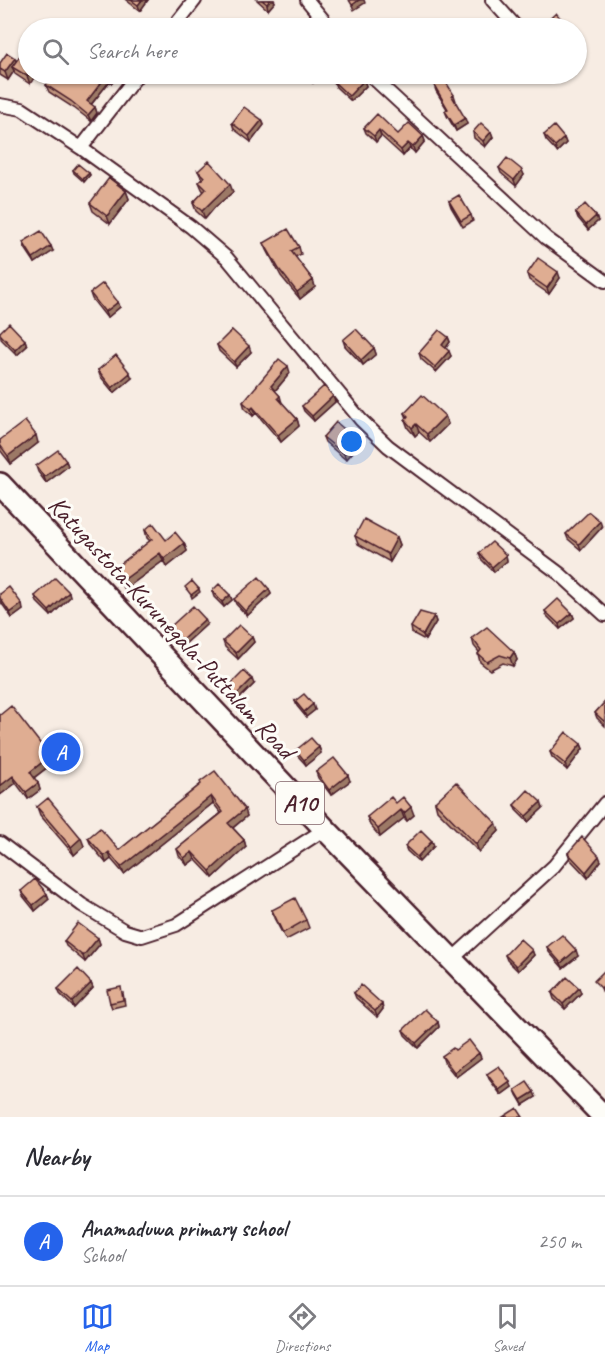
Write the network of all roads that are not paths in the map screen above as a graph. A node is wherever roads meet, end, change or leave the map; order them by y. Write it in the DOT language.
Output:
graph roads {
  1 [pos="195,0"];
  2 [pos="307,0"];
  3 [pos="492,0"];
  4 [pos="181,18"];
  5 [pos="322,18"];
  6 [pos="508,18"];
  7 [pos="130,84"];
  8 [pos="380,84"];
  9 [pos="0,105"];
  10 [pos="81,148"];
  11 [pos="605,281"];
  12 [pos="0,484"];
  13 [pos="605,615"];
  14 [pos="605,803"];
  15 [pos="325,830"];
  16 [pos="0,843"];
  17 [pos="452,960"];
  18 [pos="604,1117"];
  1 -- 4 [label="street"];
  2 -- 5 [label="street"];
  3 -- 6 [label="street"];
  7 -- 10 [label="street"];
  8 -- 11 [label="street"];
  9 -- 10 [label="street"];
  10 -- 13 [label="street"];
  12 -- 15 [label="highway, Katugastota-Kurunegala-Puttalam Road / A10"];
  14 -- 17 [label="street"];
  15 -- 16 [label="street"];
  15 -- 17 [label="highway, Katugastota-Kurunegala-Puttalam Road / A10"];
  17 -- 18 [label="highway, Katugastota-Kurunegala-Puttalam Road / A10"];
}
